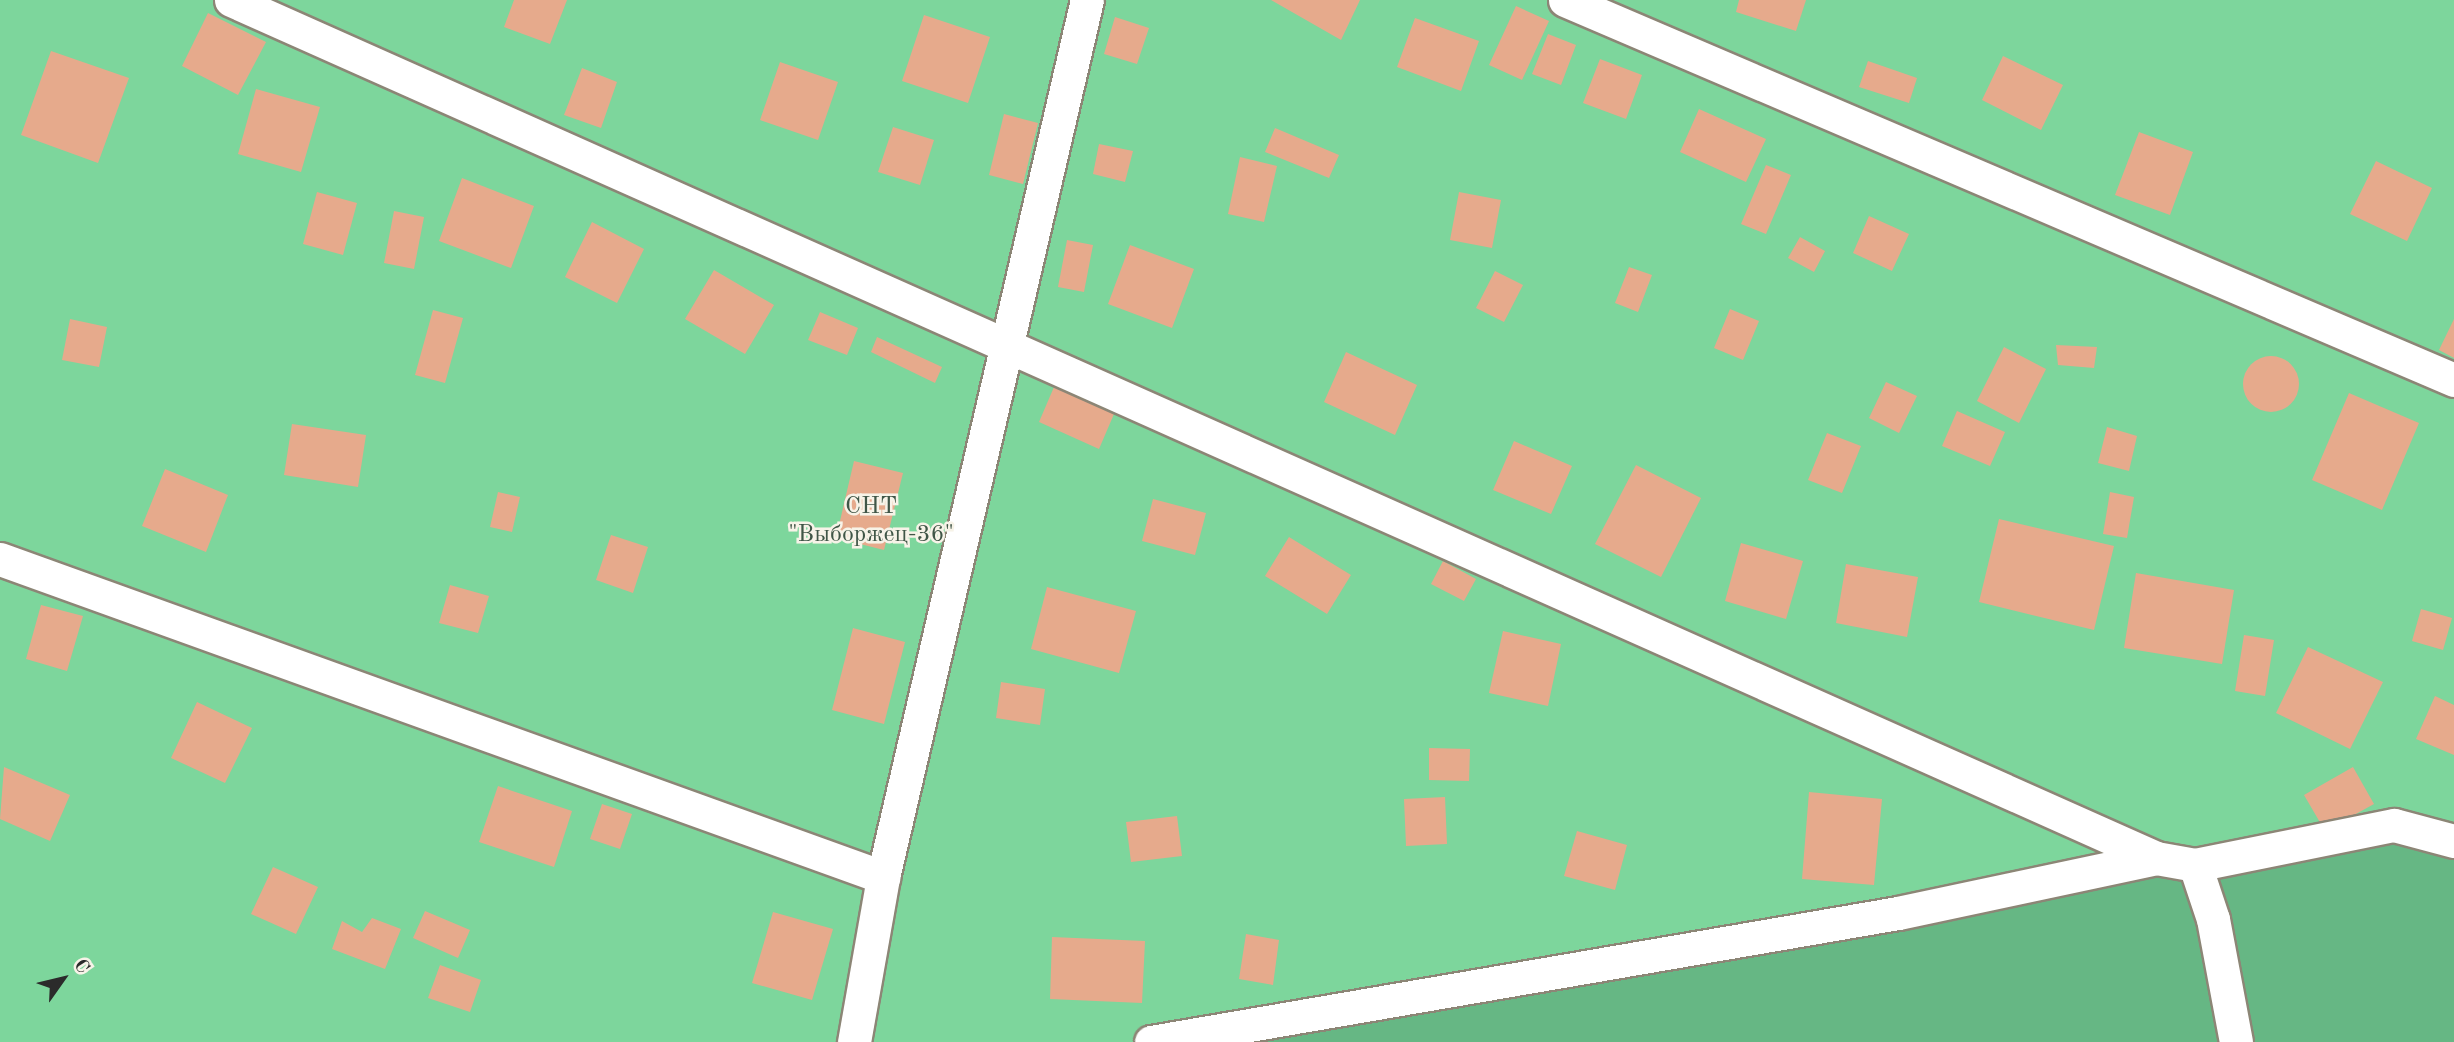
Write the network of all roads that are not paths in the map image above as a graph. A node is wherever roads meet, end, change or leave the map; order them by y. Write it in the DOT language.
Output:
graph roads {
  1 [pos="231,0"];
  2 [pos="1087,0"];
  3 [pos="1565,0"];
  4 [pos="1003,342"];
  5 [pos="2454,380"];
  6 [pos="0,559"];
  7 [pos="2454,841"];
  8 [pos="2156,858"];
  9 [pos="2195,865"];
  10 [pos="883,877"];
  11 [pos="854,1042"];
  12 [pos="1151,1042"];
  13 [pos="2236,1042"];
  1 -- 4 [label="street"];
  2 -- 4 [label="street"];
  3 -- 5 [label="street"];
  4 -- 8 [label="street"];
  4 -- 10 [label="street"];
  6 -- 10 [label="street"];
  7 -- 9 [label="street"];
  8 -- 9 [label="street"];
  8 -- 12 [label="street"];
  9 -- 13 [label="street"];
  10 -- 11 [label="street"];
}
